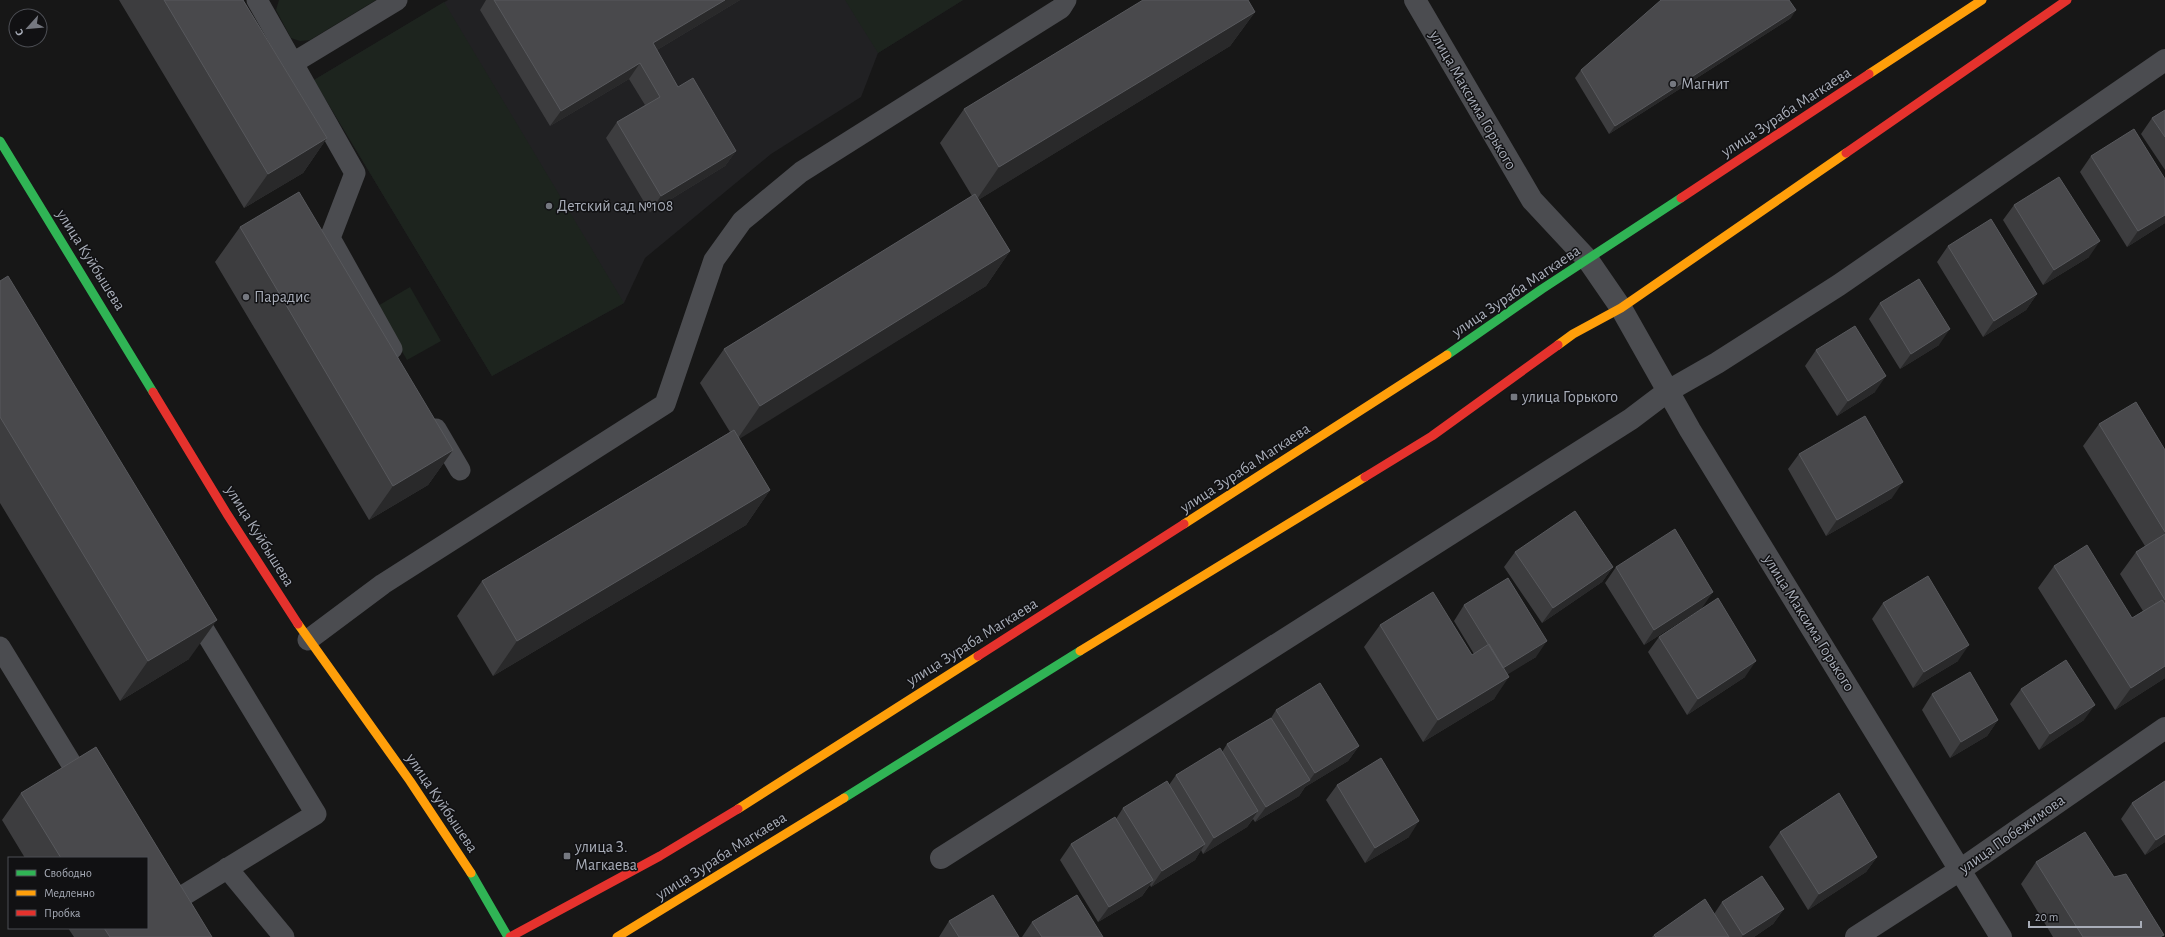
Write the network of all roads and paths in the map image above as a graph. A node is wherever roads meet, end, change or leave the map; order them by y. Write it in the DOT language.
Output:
graph roads {
  1 [pos="257,0"];
  2 [pos="397,0"];
  3 [pos="1066,0"];
  4 [pos="1415,0"];
  5 [pos="1982,0"];
  6 [pos="2066,0"];
  7 [pos="2165,60"];
  8 [pos="293,63"];
  9 [pos="0,141"];
  10 [pos="1588,260"];
  11 [pos="1621,308"];
  12 [pos="402,368"];
  13 [pos="1668,391"];
  14 [pos="425,409"];
  15 [pos="460,470"];
  16 [pos="183,596"];
  17 [pos="308,640"];
  18 [pos="0,646"];
  19 [pos="2165,728"];
  20 [pos="94,801"];
  21 [pos="941,858"];
  22 [pos="227,868"];
  23 [pos="1960,870"];
  24 [pos="148,885"];
  25 [pos="284,937"];
  26 [pos="509,937"];
  27 [pos="617,937"];
  28 [pos="1856,937"];
  29 [pos="2001,937"];
  1 -- 8 [label="lane"];
  2 -- 8 [label="lane"];
  3 -- 17 [label="lane"];
  4 -- 10 [label="street, улица Максима Горького"];
  5 -- 10 [label="main road, улица Зураба Магкаева"];
  6 -- 11 [label="main road, улица Зураба Магкаева"];
  7 -- 13 [label="street"];
  8 -- 12 [label="lane"];
  9 -- 17 [label="main road, улица Куйбышева"];
  10 -- 11 [label="street, улица Максима Горького"];
  10 -- 26 [label="main road, улица Зураба Магкаева"];
  11 -- 13 [label="street, улица Максима Горького"];
  11 -- 27 [label="main road, улица Зураба Магкаева"];
  13 -- 21 [label="street"];
  13 -- 23 [label="street, улица Максима Горького"];
  14 -- 15 [label="lane"];
  16 -- 22 [label="lane"];
  17 -- 26 [label="main road, улица Куйбышева"];
  18 -- 20 [label="lane"];
  19 -- 23 [label="street, улица Побежимова"];
  22 -- 24 [label="lane"];
  22 -- 25 [label="lane"];
  23 -- 28 [label="street, улица Побежимова"];
  23 -- 29 [label="street, улица Максима Горького"];
}
